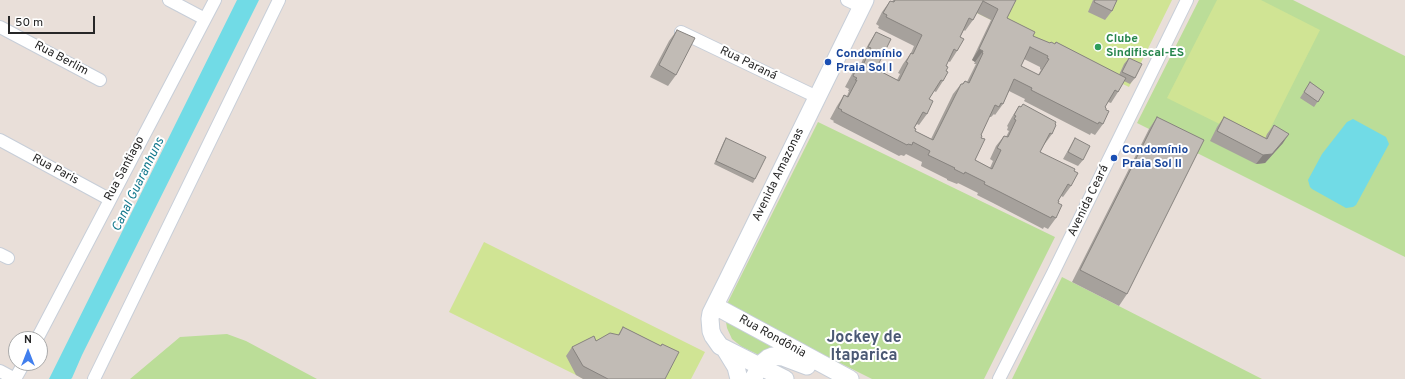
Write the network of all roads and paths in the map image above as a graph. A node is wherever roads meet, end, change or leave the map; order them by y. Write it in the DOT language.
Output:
graph roads {
  1 [pos="169,0"];
  2 [pos="215,0"];
  3 [pos="279,0"];
  4 [pos="1187,0"];
  5 [pos="858,2"];
  6 [pos="205,19"];
  7 [pos="0,27"];
  8 [pos="678,30"];
  9 [pos="100,80"];
  10 [pos="817,97"];
  11 [pos="0,140"];
  12 [pos="109,199"];
  13 [pos="715,306"];
  14 [pos="41,331"];
  15 [pos="725,349"];
  16 [pos="0,371"];
  17 [pos="756,372"];
  18 [pos="15,379"];
  19 [pos="94,379"];
  20 [pos="740,379"];
  21 [pos="785,379"];
  22 [pos="843,379"];
  23 [pos="850,379"];
  24 [pos="999,379"];
  1 -- 6 [label="street"];
  2 -- 6 [label="street, Rua Santiago"];
  3 -- 19 [label="street"];
  4 -- 24 [label="street, Avenida Ceará"];
  5 -- 10 [label="street, Avenida Amazonas"];
  6 -- 12 [label="street, Rua Santiago"];
  7 -- 9 [label="street, Rua Berlim"];
  8 -- 10 [label="street, Rua Paraná"];
  10 -- 13 [label="street, Avenida Amazonas"];
  11 -- 12 [label="street, Rua Paris"];
  12 -- 14 [label="street, Rua Santiago"];
  13 -- 15 [label="street, Avenida Amazonas"];
  13 -- 23 [label="street, Rua Rondônia"];
  15 -- 17 [label="street"];
  15 -- 20 [label="street, Avenida Amazonas"];
  16 -- 18 [label="street"];
  17 -- 21 [label="street"];
  17 -- 22 [label="street"];
}
